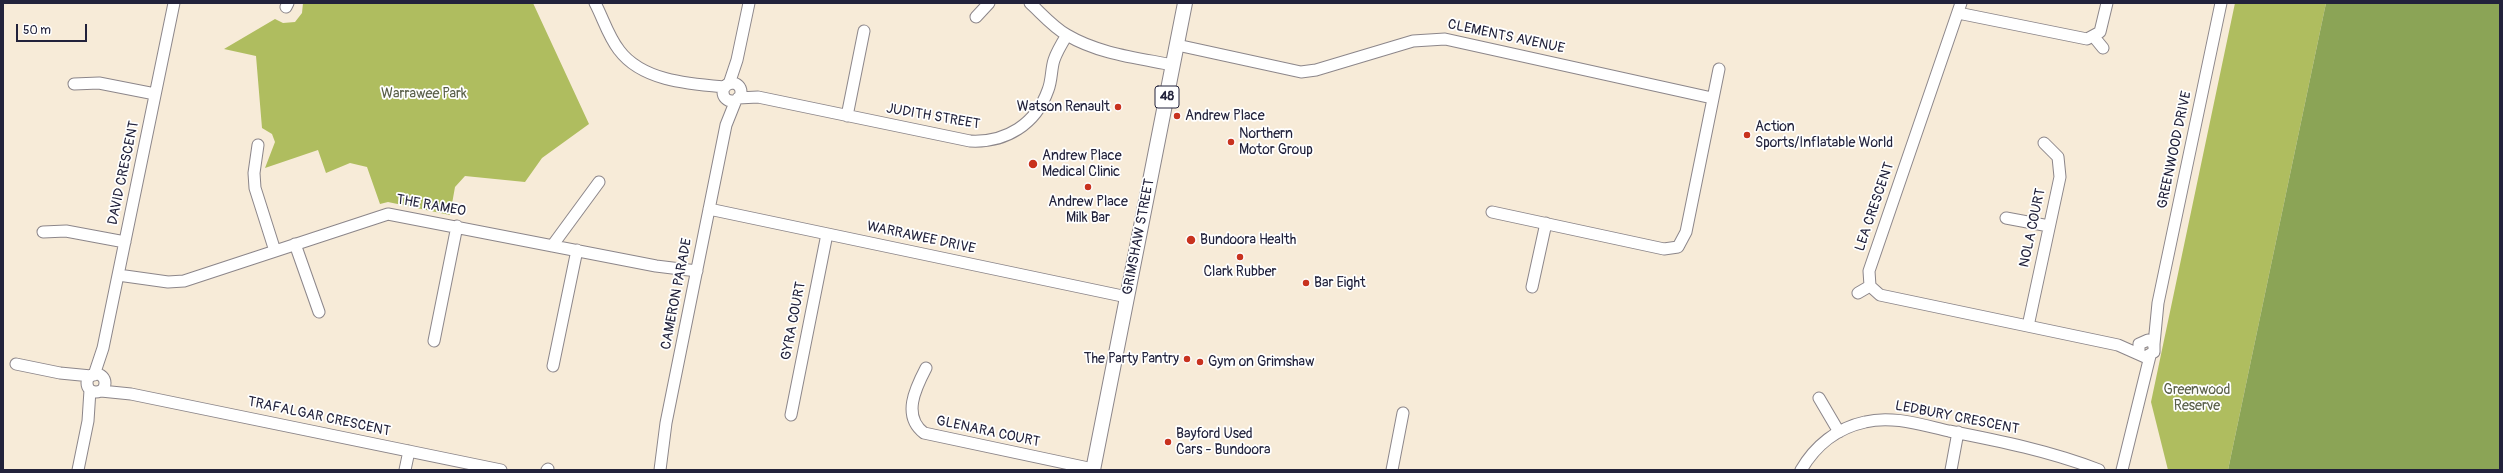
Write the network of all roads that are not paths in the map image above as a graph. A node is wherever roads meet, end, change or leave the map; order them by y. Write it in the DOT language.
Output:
graph roads {
  1 [pos="174,3"];
  2 [pos="596,3"];
  3 [pos="749,3"];
  4 [pos="989,3"];
  5 [pos="1030,3"];
  6 [pos="1185,3"];
  7 [pos="2107,3"];
  8 [pos="2221,3"];
  9 [pos="1959,8"];
  10 [pos="976,17"];
  11 [pos="864,31"];
  12 [pos="1067,35"];
  13 [pos="2094,37"];
  14 [pos="1177,45"];
  15 [pos="2103,48"];
  16 [pos="1173,65"];
  17 [pos="1719,69"];
  18 [pos="74,84"];
  19 [pos="732,92"];
  20 [pos="155,94"];
  21 [pos="1712,98"];
  22 [pos="847,116"];
  23 [pos="2044,143"];
  24 [pos="258,145"];
  25 [pos="599,182"];
  26 [pos="708,209"];
  27 [pos="1492,212"];
  28 [pos="2006,218"];
  29 [pos="1546,223"];
  30 [pos="457,226"];
  31 [pos="2049,226"];
  32 [pos="43,232"];
  33 [pos="827,234"];
  34 [pos="125,242"];
  35 [pos="295,244"];
  36 [pos="552,246"];
  37 [pos="577,250"];
  38 [pos="275,251"];
  39 [pos="119,272"];
  40 [pos="696,274"];
  41 [pos="1870,286"];
  42 [pos="1532,287"];
  43 [pos="1858,293"];
  44 [pos="1127,297"];
  45 [pos="319,312"];
  46 [pos="2028,326"];
  47 [pos="434,341"];
  48 [pos="2145,348"];
  49 [pos="16,364"];
  50 [pos="553,366"];
  51 [pos="926,368"];
  52 [pos="96,384"];
  53 [pos="1819,398"];
  54 [pos="1403,413"];
  55 [pos="791,415"];
  56 [pos="1839,432"];
  57 [pos="1958,432"];
  58 [pos="409,450"];
  59 [pos="78,470"];
  60 [pos="405,470"];
  61 [pos="501,470"];
  62 [pos="660,470"];
  63 [pos="1093,470"];
  64 [pos="1392,470"];
  65 [pos="1801,470"];
  66 [pos="1951,470"];
  67 [pos="2099,470"];
  68 [pos="2122,470"];
  1 -- 20 [label="street, DAVID CRESCENT"];
  2 -- 19 [label="street, JUDITH STREET"];
  3 -- 19 [label="street, CAMERON PARADE"];
  4 -- 10 [label="street"];
  5 -- 12 [label="street"];
  6 -- 14 [label="main road, GRIMSHAW STREET / 48"];
  7 -- 13 [label="street"];
  8 -- 48 [label="street, GREENWOOD DRIVE"];
  9 -- 13 [label="street"];
  9 -- 41 [label="street, LEA CRESCENT"];
  11 -- 22 [label="street"];
  12 -- 16 [label="street"];
  12 -- 22 [label="street, JUDITH STREET"];
  13 -- 15 [label="street"];
  14 -- 16 [label="main road, GRIMSHAW STREET / 48"];
  14 -- 21 [label="street, CLEMENTS AVENUE"];
  16 -- 44 [label="main road, GRIMSHAW STREET / 48"];
  17 -- 21 [label="street"];
  18 -- 20 [label="street"];
  19 -- 22 [label="street, JUDITH STREET"];
  19 -- 26 [label="street, CAMERON PARADE"];
  20 -- 34 [label="street, DAVID CRESCENT"];
  21 -- 29 [label="street"];
  23 -- 31 [label="street, NOLA COURT"];
  24 -- 38 [label="street"];
  25 -- 36 [label="street"];
  26 -- 33 [label="street, WARRAWEE DRIVE"];
  26 -- 40 [label="street, CAMERON PARADE"];
  27 -- 29 [label="street"];
  28 -- 31 [label="street"];
  29 -- 42 [label="street"];
  30 -- 35 [label="street, THE RAMEO"];
  30 -- 36 [label="street, THE RAMEO"];
  30 -- 47 [label="street"];
  31 -- 46 [label="street, NOLA COURT"];
  32 -- 34 [label="street"];
  33 -- 44 [label="street, WARRAWEE DRIVE"];
  33 -- 55 [label="street, GYRA COURT"];
  34 -- 39 [label="street, DAVID CRESCENT"];
  35 -- 38 [label="street, THE RAMEO"];
  35 -- 45 [label="street"];
  36 -- 37 [label="street, THE RAMEO"];
  37 -- 40 [label="street, THE RAMEO"];
  37 -- 50 [label="street"];
  38 -- 39 [label="street, THE RAMEO"];
  39 -- 52 [label="street, DAVID CRESCENT"];
  40 -- 62 [label="street, CAMERON PARADE"];
  41 -- 43 [label="street"];
  41 -- 46 [label="street"];
  44 -- 63 [label="main road, GRIMSHAW STREET / 48"];
  46 -- 48 [label="street"];
  48 -- 68 [label="street, GREENWOOD DRIVE"];
  49 -- 52 [label="street, TRAFALGAR CRESCENT"];
  51 -- 63 [label="street, GLENARA COURT"];
  52 -- 58 [label="street, TRAFALGAR CRESCENT"];
  52 -- 59 [label="street, DAVID CRESCENT"];
  53 -- 56 [label="street"];
  54 -- 64 [label="street"];
  56 -- 57 [label="street, LEDBURY CRESCENT"];
  56 -- 65 [label="street, LEDBURY CRESCENT"];
  57 -- 66 [label="street"];
  57 -- 67 [label="street, LEDBURY CRESCENT"];
  58 -- 60 [label="street"];
  58 -- 61 [label="street, TRAFALGAR CRESCENT"];
}
